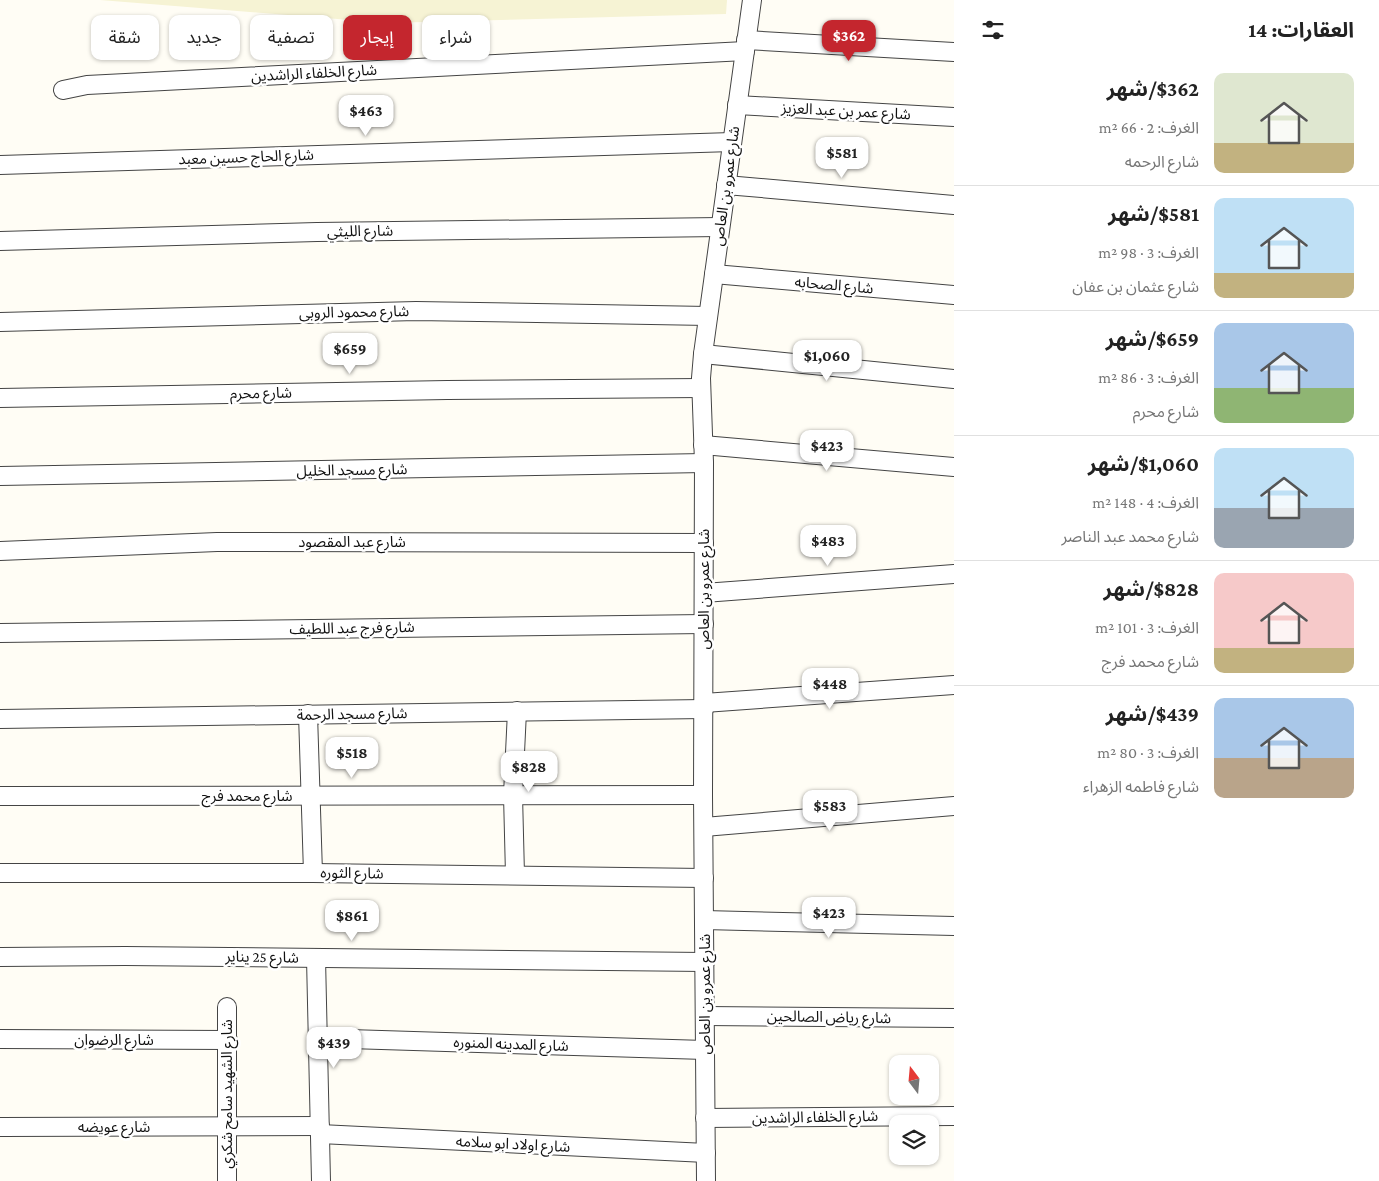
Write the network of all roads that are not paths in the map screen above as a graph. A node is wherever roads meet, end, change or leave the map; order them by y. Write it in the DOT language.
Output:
graph roads {
  1 [pos="752,0"];
  2 [pos="745,45"];
  3 [pos="954,52"];
  4 [pos="63,90"];
  5 [pos="737,105"];
  6 [pos="954,117"];
  7 [pos="732,142"];
  8 [pos="0,165"];
  9 [pos="726,185"];
  10 [pos="954,205"];
  11 [pos="720,227"];
  12 [pos="0,240"];
  13 [pos="714,274"];
  14 [pos="954,295"];
  15 [pos="708,316"];
  16 [pos="0,322"];
  17 [pos="703,354"];
  18 [pos="954,379"];
  19 [pos="701,388"];
  20 [pos="0,398"];
  21 [pos="703,445"];
  22 [pos="704,463"];
  23 [pos="954,467"];
  24 [pos="0,476"];
  25 [pos="704,543"];
  26 [pos="0,551"];
  27 [pos="954,574"];
  28 [pos="704,593"];
  29 [pos="704,624"];
  30 [pos="0,633"];
  31 [pos="954,685"];
  32 [pos="704,706"];
  33 [pos="517,711"];
  34 [pos="308,714"];
  35 [pos="0,718"];
  36 [pos="513,795"];
  37 [pos="704,795"];
  38 [pos="0,796"];
  39 [pos="312,796"];
  40 [pos="954,806"];
  41 [pos="704,827"];
  42 [pos="0,873"];
  43 [pos="313,873"];
  44 [pos="515,875"];
  45 [pos="704,878"];
  46 [pos="704,920"];
  47 [pos="954,926"];
  48 [pos="0,957"];
  49 [pos="316,958"];
  50 [pos="705,962"];
  51 [pos="227,1007"];
  52 [pos="705,1016"];
  53 [pos="954,1018"];
  54 [pos="317,1038"];
  55 [pos="0,1039"];
  56 [pos="228,1040"];
  57 [pos="705,1050"];
  58 [pos="954,1116"];
  59 [pos="705,1118"];
  60 [pos="227,1126"];
  61 [pos="0,1127"];
  62 [pos="320,1130"];
  63 [pos="706,1153"];
  64 [pos="227,1181"];
  65 [pos="321,1181"];
  66 [pos="706,1181"];
  1 -- 2 [label="street, شارع عمرو بن العاص"];
  2 -- 3 [label="street, شارع الخلفاء الراشدين"];
  2 -- 4 [label="street, شارع الخلفاء الراشدين"];
  2 -- 5 [label="street, شارع عمرو بن العاص"];
  5 -- 6 [label="street, شارع عمر بن عبد العزيز"];
  5 -- 7 [label="street, شارع عمرو بن العاص"];
  7 -- 8 [label="street, شارع الحاج حسين معبد"];
  7 -- 9 [label="street, شارع عمرو بن العاص"];
  9 -- 10 [label="street"];
  9 -- 11 [label="street, شارع عمرو بن العاص"];
  11 -- 12 [label="street, شارع الليثي"];
  11 -- 13 [label="street, شارع عمرو بن العاص"];
  13 -- 14 [label="street, شارع الصحابه"];
  13 -- 15 [label="street, شارع عمرو بن العاص"];
  15 -- 16 [label="street, شارع محمود الروبى"];
  15 -- 17 [label="street, شارع عمرو بن العاص"];
  17 -- 18 [label="street"];
  17 -- 19 [label="street, شارع عمرو بن العاص"];
  19 -- 20 [label="street, شارع محرم"];
  19 -- 21 [label="street, شارع عمرو بن العاص"];
  21 -- 22 [label="street, شارع عمرو بن العاص"];
  21 -- 23 [label="street"];
  22 -- 24 [label="street, شارع مسجد الخليل"];
  22 -- 25 [label="street, شارع عمرو بن العاص"];
  25 -- 26 [label="street, شارع عبد المقصود"];
  25 -- 28 [label="street, شارع عمرو بن العاص"];
  27 -- 28 [label="street"];
  28 -- 29 [label="street, شارع عمرو بن العاص"];
  29 -- 30 [label="street, شارع فرج عبد اللطيف"];
  29 -- 32 [label="street, شارع عمرو بن العاص"];
  31 -- 32 [label="street, شارع مسجد الرحمة"];
  32 -- 33 [label="street, شارع مسجد الرحمة"];
  32 -- 37 [label="street, شارع عمرو بن العاص"];
  33 -- 34 [label="street, شارع مسجد الرحمة"];
  33 -- 36 [label="street"];
  34 -- 35 [label="street, شارع مسجد الرحمة"];
  34 -- 39 [label="street"];
  36 -- 37 [label="street, شارع محمد فرج"];
  36 -- 39 [label="street, شارع محمد فرج"];
  36 -- 44 [label="street"];
  37 -- 41 [label="street, شارع عمرو بن العاص"];
  38 -- 39 [label="street, شارع محمد فرج"];
  39 -- 43 [label="street"];
  40 -- 41 [label="street"];
  41 -- 45 [label="street, شارع عمرو بن العاص"];
  42 -- 43 [label="street, شارع الثوره"];
  43 -- 44 [label="street, شارع الثوره"];
  44 -- 45 [label="street, شارع الثوره"];
  45 -- 46 [label="street, شارع عمرو بن العاص"];
  46 -- 47 [label="street"];
  46 -- 50 [label="street, شارع عمرو بن العاص"];
  48 -- 49 [label="street, شارع 25 يناير"];
  49 -- 50 [label="street, شارع 25 يناير"];
  49 -- 54 [label="street"];
  50 -- 52 [label="street, شارع عمرو بن العاص"];
  51 -- 56 [label="street, شارع الشهيد سامح شكري"];
  52 -- 53 [label="street, شارع رياض الصالحين"];
  52 -- 57 [label="street, شارع عمرو بن العاص"];
  54 -- 57 [label="street, شارع المدينه المنوره"];
  54 -- 62 [label="street"];
  55 -- 56 [label="street, شارع الرضوان"];
  56 -- 60 [label="street, شارع الشهيد سامح شكري"];
  57 -- 59 [label="street, شارع عمرو بن العاص"];
  58 -- 59 [label="street, شارع الخلفاء الراشدين"];
  59 -- 63 [label="street, شارع عمرو بن العاص"];
  60 -- 61 [label="street, شارع عويضه"];
  60 -- 62 [label="street, شارع عويضه"];
  60 -- 64 [label="street, شارع الشهيد سامح شكري"];
  62 -- 63 [label="street, شارع اولاد ابو سلامه"];
  62 -- 65 [label="street"];
  63 -- 66 [label="street, شارع عمرو بن العاص"];
}
